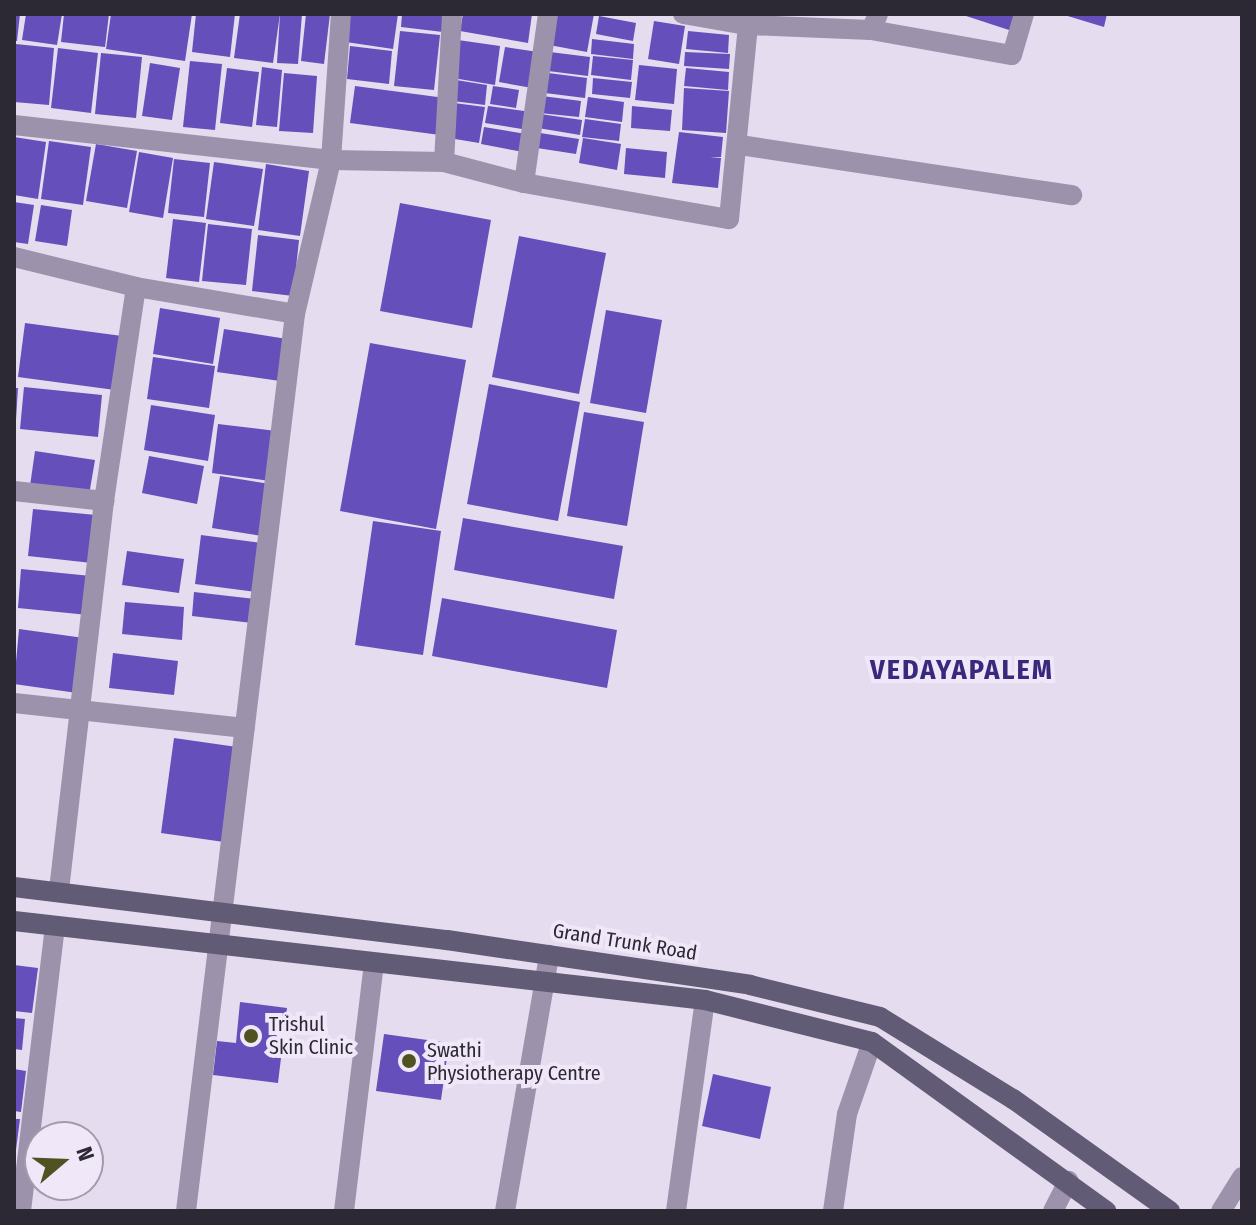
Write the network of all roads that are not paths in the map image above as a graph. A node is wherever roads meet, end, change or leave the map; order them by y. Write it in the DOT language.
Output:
graph roads {
  1 [pos="341,14"];
  2 [pos="452,14"];
  3 [pos="548,14"];
  4 [pos="683,14"];
  5 [pos="1024,14"];
  6 [pos="748,20"];
  7 [pos="875,22"];
  8 [pos="14,125"];
  9 [pos="740,145"];
  10 [pos="331,160"];
  11 [pos="444,162"];
  12 [pos="524,183"];
  13 [pos="1072,195"];
  14 [pos="14,257"];
  15 [pos="136,287"];
  16 [pos="295,314"];
  17 [pos="14,491"];
  18 [pos="104,501"];
  19 [pos="14,703"];
  20 [pos="82,711"];
  21 [pos="245,728"];
  22 [pos="14,887"];
  23 [pos="59,890"];
  24 [pos="223,911"];
  25 [pos="14,921"];
  26 [pos="55,927"];
  27 [pos="222,945"];
  28 [pos="549,955"];
  29 [pos="374,964"];
  30 [pos="545,985"];
  31 [pos="705,1000"];
  32 [pos="872,1042"];
  33 [pos="1242,1177"];
  34 [pos="1068,1181"];
  35 [pos="21,1211"];
  36 [pos="186,1211"];
  37 [pos="344,1211"];
  38 [pos="505,1211"];
  39 [pos="676,1211"];
  40 [pos="833,1211"];
  41 [pos="1053,1211"];
  42 [pos="1106,1211"];
  43 [pos="1170,1211"];
  44 [pos="1221,1211"];
  1 -- 10 [label="street"];
  2 -- 11 [label="street"];
  3 -- 12 [label="street"];
  4 -- 6 [label="street"];
  5 -- 7 [label="street"];
  6 -- 7 [label="street"];
  6 -- 9 [label="street"];
  8 -- 10 [label="street"];
  9 -- 12 [label="street"];
  9 -- 13 [label="street"];
  10 -- 11 [label="street"];
  10 -- 16 [label="street"];
  11 -- 12 [label="street"];
  14 -- 15 [label="street"];
  15 -- 16 [label="street"];
  15 -- 18 [label="street"];
  16 -- 21 [label="street"];
  17 -- 18 [label="street"];
  18 -- 20 [label="street"];
  19 -- 20 [label="street"];
  20 -- 21 [label="street"];
  20 -- 23 [label="street"];
  21 -- 24 [label="street"];
  22 -- 23 [label="main road, Grand Trunk Road"];
  23 -- 24 [label="main road, Grand Trunk Road"];
  24 -- 27 [label="street"];
  24 -- 28 [label="main road, Grand Trunk Road"];
  25 -- 26 [label="main road"];
  26 -- 27 [label="main road"];
  26 -- 35 [label="street"];
  27 -- 29 [label="main road"];
  27 -- 36 [label="street"];
  28 -- 30 [label="street"];
  28 -- 43 [label="main road, Grand Trunk Road"];
  29 -- 30 [label="main road"];
  29 -- 37 [label="street"];
  30 -- 31 [label="main road"];
  30 -- 38 [label="street"];
  31 -- 32 [label="main road"];
  31 -- 39 [label="street"];
  32 -- 34 [label="main road"];
  32 -- 40 [label="street"];
  33 -- 44 [label="street"];
  34 -- 41 [label="street"];
  34 -- 42 [label="main road"];
}
